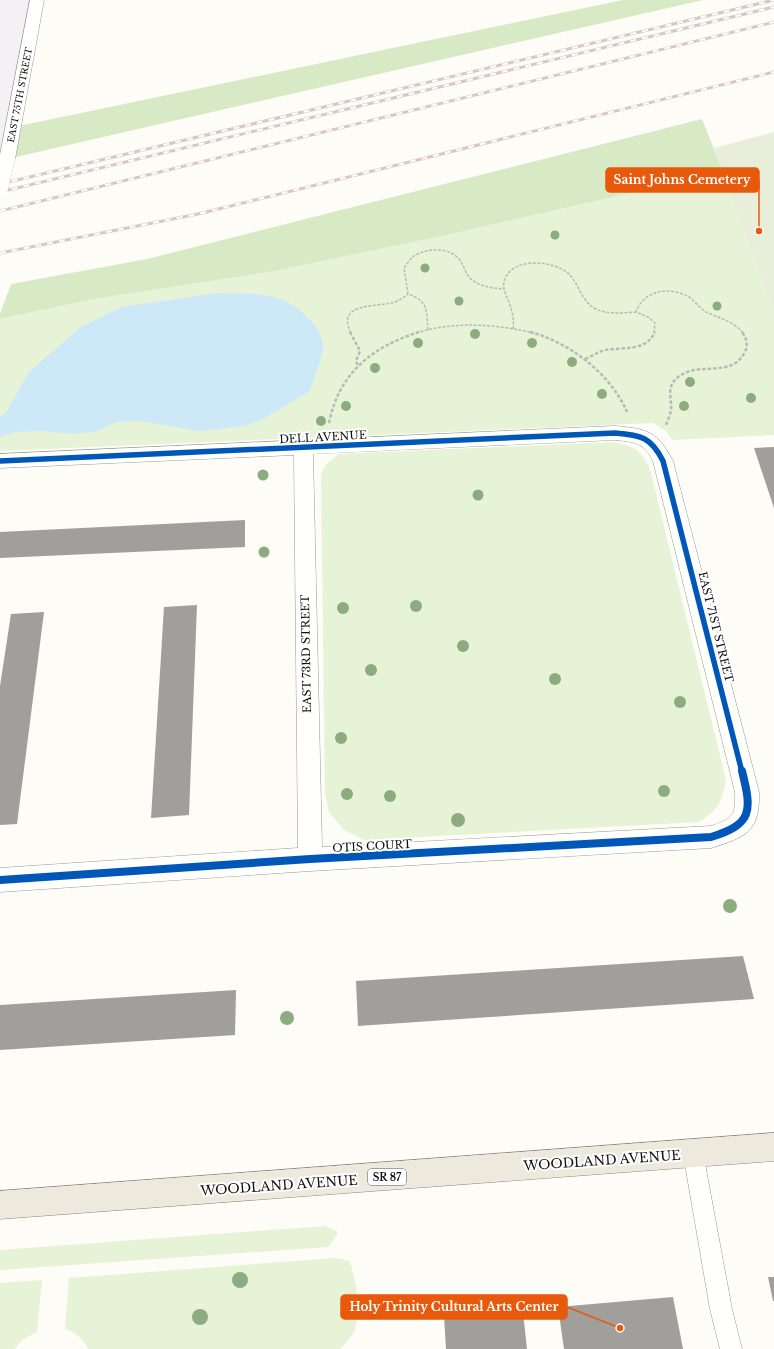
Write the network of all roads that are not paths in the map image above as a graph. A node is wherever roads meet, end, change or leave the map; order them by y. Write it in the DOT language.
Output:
graph roads {
  1 [pos="37,0"];
  2 [pos="0,189"];
  3 [pos="647,438"];
  4 [pos="303,448"];
  5 [pos="0,461"];
  6 [pos="742,824"];
  7 [pos="310,859"];
  8 [pos="0,880"];
  9 [pos="774,1147"];
  10 [pos="693,1153"];
  11 [pos="0,1205"];
  12 [pos="731,1349"];
  1 -- 2 [label="street, EAST 75TH STREET, bridge"];
  3 -- 4 [label="street, DELL AVENUE"];
  3 -- 6 [label="street, EAST 71ST STREET"];
  4 -- 5 [label="street, DELL AVENUE"];
  4 -- 7 [label="street, EAST 73RD STREET"];
  6 -- 7 [label="street, OTIS COURT"];
  7 -- 8 [label="street, OTIS COURT"];
  9 -- 10 [label="main road, WOODLAND AVENUE / SR 87"];
  10 -- 11 [label="main road, WOODLAND AVENUE / SR 87"];
  10 -- 12 [label="lane"];
}
